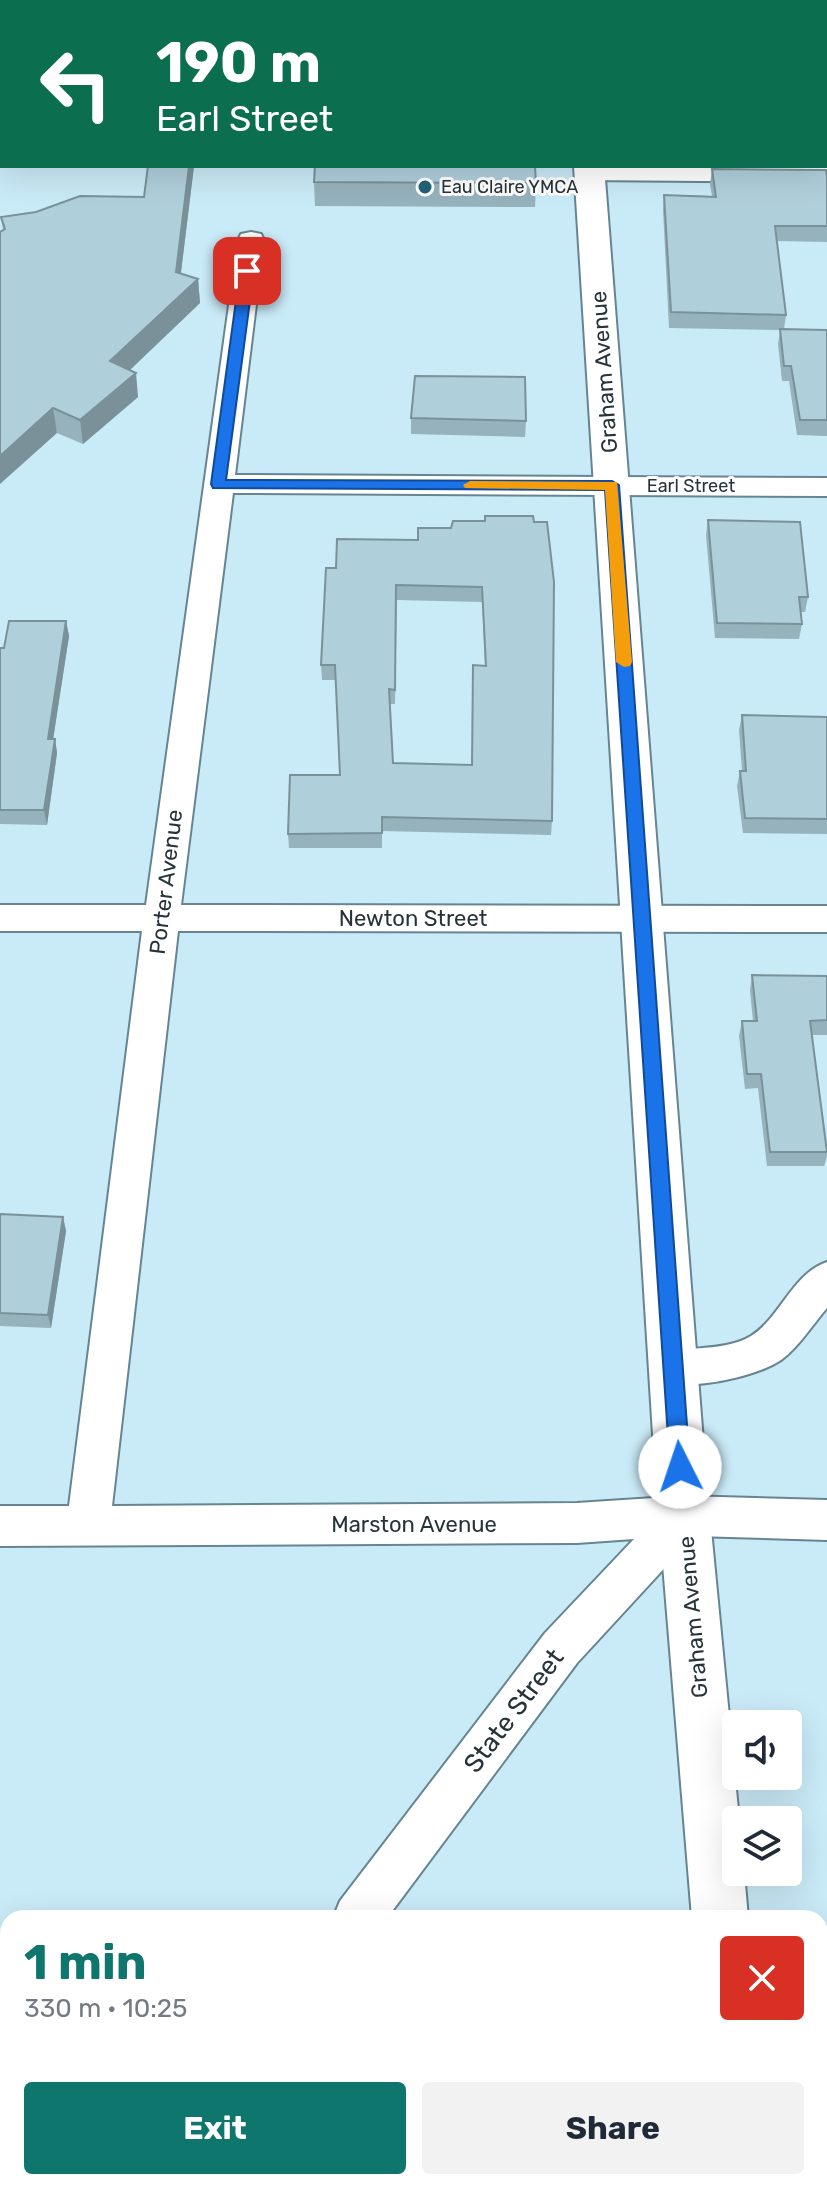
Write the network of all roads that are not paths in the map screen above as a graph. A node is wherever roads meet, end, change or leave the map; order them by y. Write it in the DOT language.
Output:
graph roads {
  1 [pos="590,170"];
  2 [pos="827,174"];
  3 [pos="251,240"];
  4 [pos="218,484"];
  5 [pos="612,485"];
  6 [pos="827,487"];
  7 [pos="0,918"];
  8 [pos="162,918"];
  9 [pos="642,919"];
  10 [pos="827,919"];
  11 [pos="827,1279"];
  12 [pos="673,1368"];
  13 [pos="684,1516"];
  14 [pos="827,1520"];
  15 [pos="0,1526"];
  16 [pos="88,1526"];
  17 [pos="363,1910"];
  18 [pos="719,1910"];
  1 -- 2 [label="street"];
  1 -- 5 [label="street, Graham Avenue"];
  3 -- 4 [label="street, Porter Avenue"];
  4 -- 5 [label="street, Earl Street"];
  4 -- 8 [label="street, Porter Avenue"];
  5 -- 6 [label="street, Earl Street"];
  5 -- 9 [label="street, Graham Avenue"];
  7 -- 8 [label="street, Newton Street"];
  8 -- 9 [label="street, Newton Street"];
  8 -- 16 [label="street, Porter Avenue"];
  9 -- 10 [label="street, Newton Street"];
  9 -- 12 [label="street, Graham Avenue"];
  11 -- 12 [label="street"];
  12 -- 13 [label="street, Graham Avenue"];
  13 -- 14 [label="street, Marston Avenue"];
  13 -- 16 [label="street, Marston Avenue"];
  13 -- 17 [label="street, State Street"];
  13 -- 18 [label="street, Graham Avenue"];
  15 -- 16 [label="street, Marston Avenue"];
}
